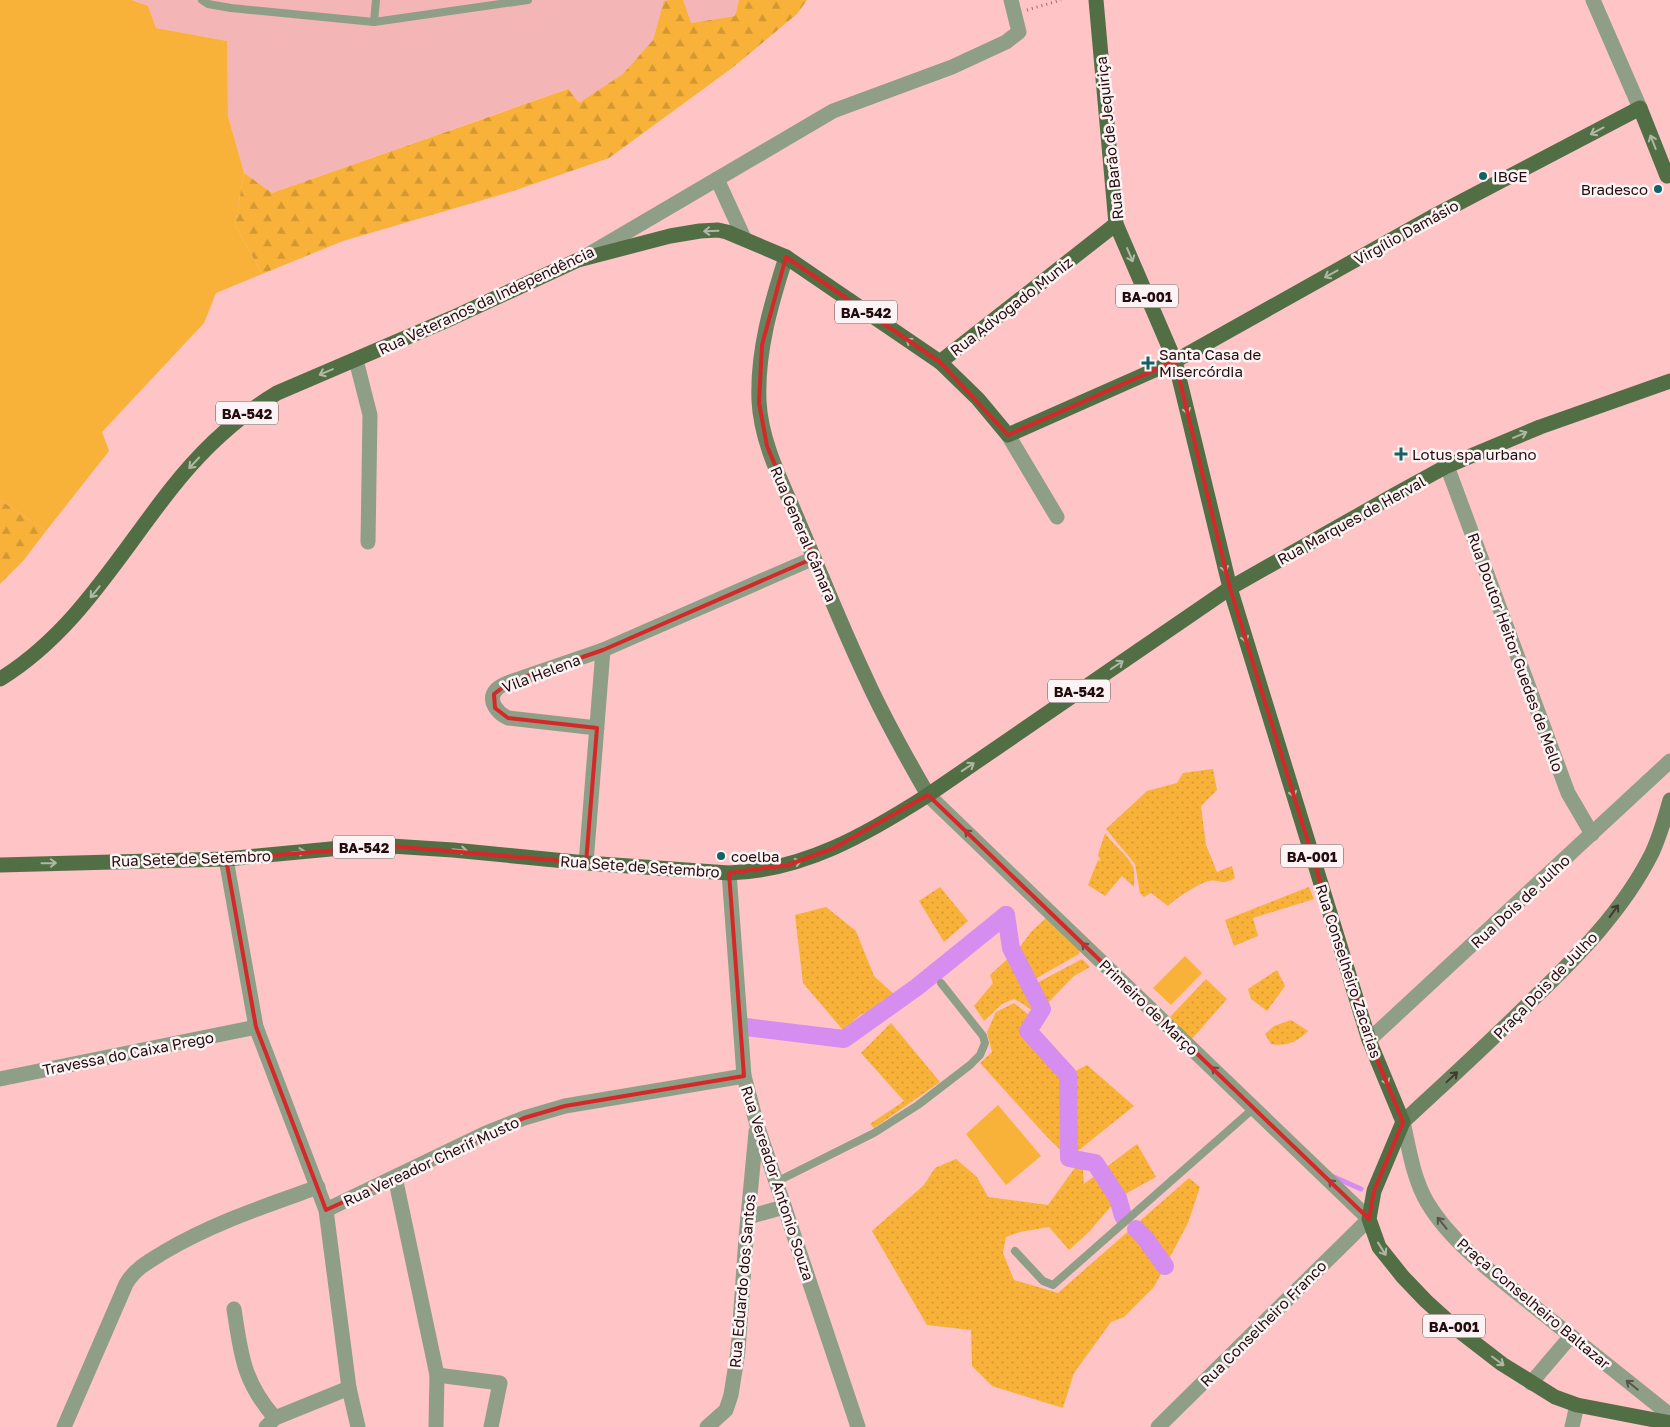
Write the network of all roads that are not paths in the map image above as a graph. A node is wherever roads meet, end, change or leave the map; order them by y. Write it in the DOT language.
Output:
graph roads {
  1 [pos="202,0"];
  2 [pos="376,0"];
  3 [pos="528,0"];
  4 [pos="1096,0"];
  5 [pos="1593,0"];
  6 [pos="1012,6"];
  7 [pos="374,22"];
  8 [pos="1640,108"];
  9 [pos="1668,175"];
  10 [pos="718,179"];
  11 [pos="1116,224"];
  12 [pos="744,238"];
  13 [pos="786,257"];
  14 [pos="578,260"];
  15 [pos="356,360"];
  16 [pos="1175,361"];
  17 [pos="940,362"];
  18 [pos="1670,381"];
  19 [pos="1008,435"];
  20 [pos="1447,466"];
  21 [pos="1057,517"];
  22 [pos="368,542"];
  23 [pos="814,558"];
  24 [pos="1230,588"];
  25 [pos="603,650"];
  26 [pos="0,679"];
  27 [pos="597,728"];
  28 [pos="1670,761"];
  29 [pos="928,795"];
  30 [pos="1670,800"];
  31 [pos="1592,834"];
  32 [pos="226,860"];
  33 [pos="586,863"];
  34 [pos="0,865"];
  35 [pos="728,873"];
  36 [pos="941,983"];
  37 [pos="256,1027"];
  38 [pos="1369,1040"];
  39 [pos="744,1076"];
  40 [pos="0,1079"];
  41 [pos="1254,1108"];
  42 [pos="1403,1122"];
  43 [pos="757,1125"];
  44 [pos="395,1177"];
  45 [pos="776,1182"];
  46 [pos="318,1187"];
  47 [pos="784,1207"];
  48 [pos="326,1210"];
  49 [pos="748,1217"];
  50 [pos="1369,1219"];
  51 [pos="1015,1250"];
  52 [pos="234,1309"];
  53 [pos="1571,1336"];
  54 [pos="437,1375"];
  55 [pos="1531,1383"];
  56 [pos="349,1388"];
  57 [pos="1577,1405"];
  58 [pos="1670,1415"];
  59 [pos="271,1423"];
  60 [pos="1670,1423"];
  61 [pos="64,1427"];
  62 [pos="358,1427"];
  63 [pos="436,1427"];
  64 [pos="491,1427"];
  65 [pos="706,1427"];
  66 [pos="858,1427"];
  67 [pos="1158,1427"];
  68 [pos="1572,1427"];
  1 -- 7 [label="lane"];
  2 -- 7 [label="lane"];
  3 -- 7 [label="lane"];
  4 -- 11 [label="main road, Rua Barão de Jequiriça / BA-001"];
  5 -- 8 [label="street"];
  6 -- 10 [label="street, Rua Veteranos da Independência"];
  9 -- 8 [label="main road, one-way"];
  8 -- 16 [label="main road, Virgílio Damásio, one-way"];
  10 -- 12 [label="street"];
  10 -- 14 [label="street, Rua Veteranos da Independência"];
  11 -- 16 [label="main road, Rua Barão de Jequiriça / BA-001, one-way"];
  11 -- 17 [label="main road, Rua Advogado Muniz"];
  12 -- 13 [label="main road, Rua Advogado Muniz / BA-542"];
  12 -- 14 [label="main road, Rua Advogado Muniz / BA-542, one-way"];
  17 -- 13 [label="main road, Rua Advogado Muniz / BA-542, one-way"];
  13 -- 23 [label="street, Rua General Câmara"];
  14 -- 15 [label="main road, Rua Veteranos da Independência / BA-542"];
  15 -- 22 [label="street"];
  15 -- 26 [label="main road, Rua Veteranos da Independência / BA-542, one-way"];
  16 -- 19 [label="main road, Virgílio Damásio"];
  16 -- 24 [label="main road, Rua Barão de Jequiriça / BA-001, one-way"];
  17 -- 19 [label="main road"];
  20 -- 18 [label="main road, Rua Marques de Herval, one-way"];
  19 -- 21 [label="street"];
  20 -- 24 [label="main road, Rua Marques de Herval"];
  20 -- 31 [label="street, Rua Doutor Heitor Guedes de Mello"];
  23 -- 25 [label="street"];
  23 -- 29 [label="street, Rua General Câmara"];
  29 -- 24 [label="main road, Rua Sete de Setembro / BA-542, one-way"];
  24 -- 38 [label="main road, Rua Conselheiro Zacarias / BA-001, one-way"];
  25 -- 27 [label="street, Vila Helena"];
  25 -- 27 [label="street, Vila Helena"];
  27 -- 33 [label="street, Vila Helena"];
  28 -- 31 [label="street, Rua Dois de Julho"];
  35 -- 29 [label="main road, Rua Sete de Setembro / BA-542, one-way"];
  41 -- 29 [label="street, Primeiro de Março, one-way"];
  42 -- 30 [label="street, Praça Dois de Julho, one-way"];
  31 -- 38 [label="street, Rua Dois de Julho"];
  32 -- 33 [label="main road, Rua Sete de Setembro / BA-542, one-way"];
  34 -- 32 [label="main road, Rua Sete de Setembro / BA-542, one-way"];
  32 -- 37 [label="street"];
  33 -- 35 [label="main road, Rua Sete de Setembro / BA-542"];
  35 -- 39 [label="street, Rua Vereador Antonio Souza"];
  36 -- 45 [label="lane"];
  37 -- 40 [label="street, Travessa do Caixa Prego"];
  37 -- 46 [label="street"];
  38 -- 42 [label="main road, Rua Conselheiro Zacarias / BA-001, one-way"];
  39 -- 43 [label="street, Rua Vereador Antonio Souza"];
  39 -- 44 [label="street, Rua Vereador Cherif Musto"];
  50 -- 41 [label="street, Primeiro de Março, one-way"];
  41 -- 51 [label="lane"];
  42 -- 50 [label="main road, BA-001"];
  53 -- 42 [label="street, Praça Conselheiro Baltazar / BA-001, one-way"];
  43 -- 45 [label="street, Rua Vereador Antonio Souza"];
  43 -- 49 [label="street, Rua Eduardo dos Santos"];
  44 -- 48 [label="street, Rua Vereador Cherif Musto"];
  44 -- 54 [label="street"];
  45 -- 47 [label="street, Rua Vereador Antonio Souza"];
  46 -- 48 [label="street"];
  46 -- 61 [label="street"];
  47 -- 49 [label="street"];
  47 -- 66 [label="street, Rua Vereador Antonio Souza"];
  48 -- 56 [label="street"];
  49 -- 65 [label="street, Rua Eduardo dos Santos"];
  50 -- 55 [label="main road, BA-001, one-way"];
  50 -- 67 [label="street, Rua Conselheiro Franco"];
  52 -- 59 [label="street"];
  53 -- 55 [label="street"];
  58 -- 53 [label="street, Praça Conselheiro Baltazar / BA-001, one-way"];
  54 -- 63 [label="street"];
  54 -- 64 [label="street"];
  55 -- 57 [label="main road, BA-001"];
  56 -- 59 [label="street"];
  56 -- 62 [label="street"];
  57 -- 60 [label="main road, BA-001"];
  57 -- 68 [label="street"];
}
